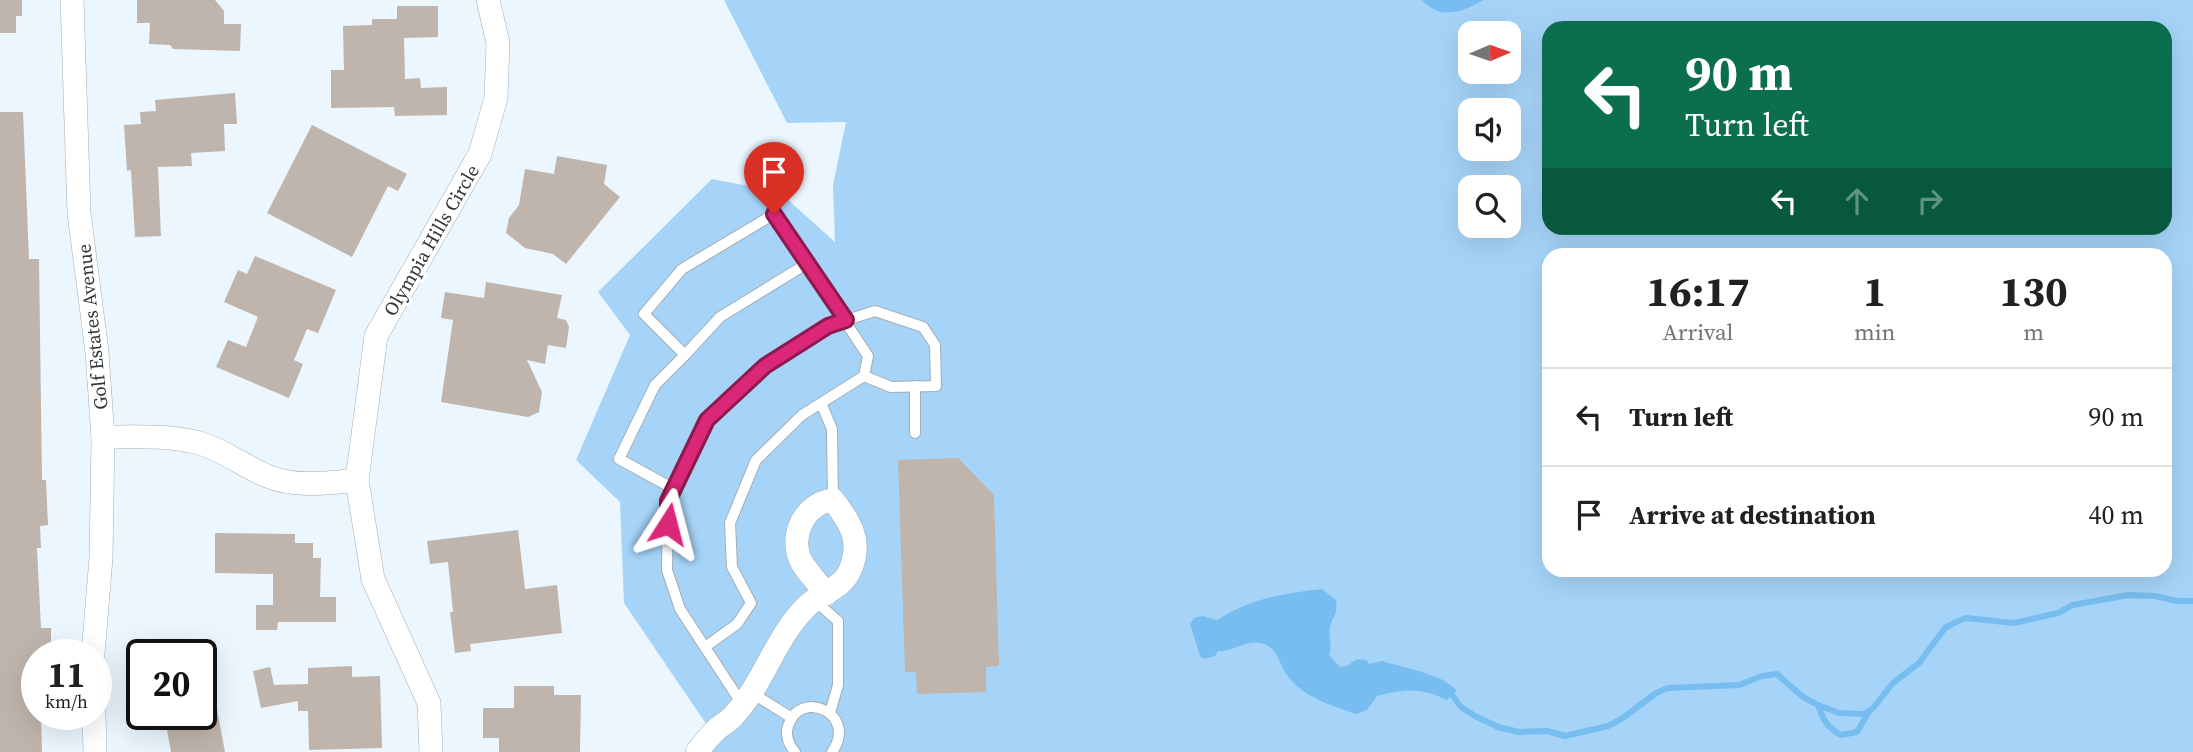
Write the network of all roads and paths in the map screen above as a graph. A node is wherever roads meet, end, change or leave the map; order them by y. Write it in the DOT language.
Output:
graph roads {
  1 [pos="72,0"];
  2 [pos="488,0"];
  3 [pos="808,263"];
  4 [pos="846,320"];
  5 [pos="685,355"];
  6 [pos="864,376"];
  7 [pos="915,386"];
  8 [pos="821,403"];
  9 [pos="915,433"];
  10 [pos="103,437"];
  11 [pos="357,480"];
  12 [pos="674,489"];
  13 [pos="833,500"];
  14 [pos="820,597"];
  15 [pos="94,639"];
  16 [pos="705,647"];
  17 [pos="746,698"];
  18 [pos="830,713"];
  19 [pos="792,718"];
  20 [pos="94,730"];
  21 [pos="95,752"];
  22 [pos="431,752"];
  23 [pos="697,752"];
  24 [pos="795,752"];
  25 [pos="832,752"];
  1 -- 10 [label="street, Golf Estates Avenue"];
  2 -- 11 [label="street, Olympia Hills Circle"];
  3 -- 4 [label="lane"];
  3 -- 5 [label="lane"];
  3 -- 5 [label="lane"];
  4 -- 6 [label="lane"];
  4 -- 7 [label="lane"];
  4 -- 12 [label="lane"];
  5 -- 12 [label="lane"];
  6 -- 7 [label="lane"];
  6 -- 8 [label="lane"];
  7 -- 9 [label="lane"];
  8 -- 13 [label="lane"];
  8 -- 16 [label="lane"];
  10 -- 11 [label="street"];
  10 -- 15 [label="street, Golf Estates Avenue"];
  11 -- 22 [label="street, Olympia Hills Circle"];
  12 -- 16 [label="lane"];
  13 -- 14 [label="street"];
  13 -- 14 [label="street"];
  14 -- 17 [label="street"];
  14 -- 18 [label="lane"];
  16 -- 17 [label="lane"];
  17 -- 19 [label="lane"];
  17 -- 23 [label="street"];
  18 -- 19 [label="lane"];
  18 -- 25 [label="lane"];
  19 -- 24 [label="lane"];
  20 -- 21 [label="street"];
}
